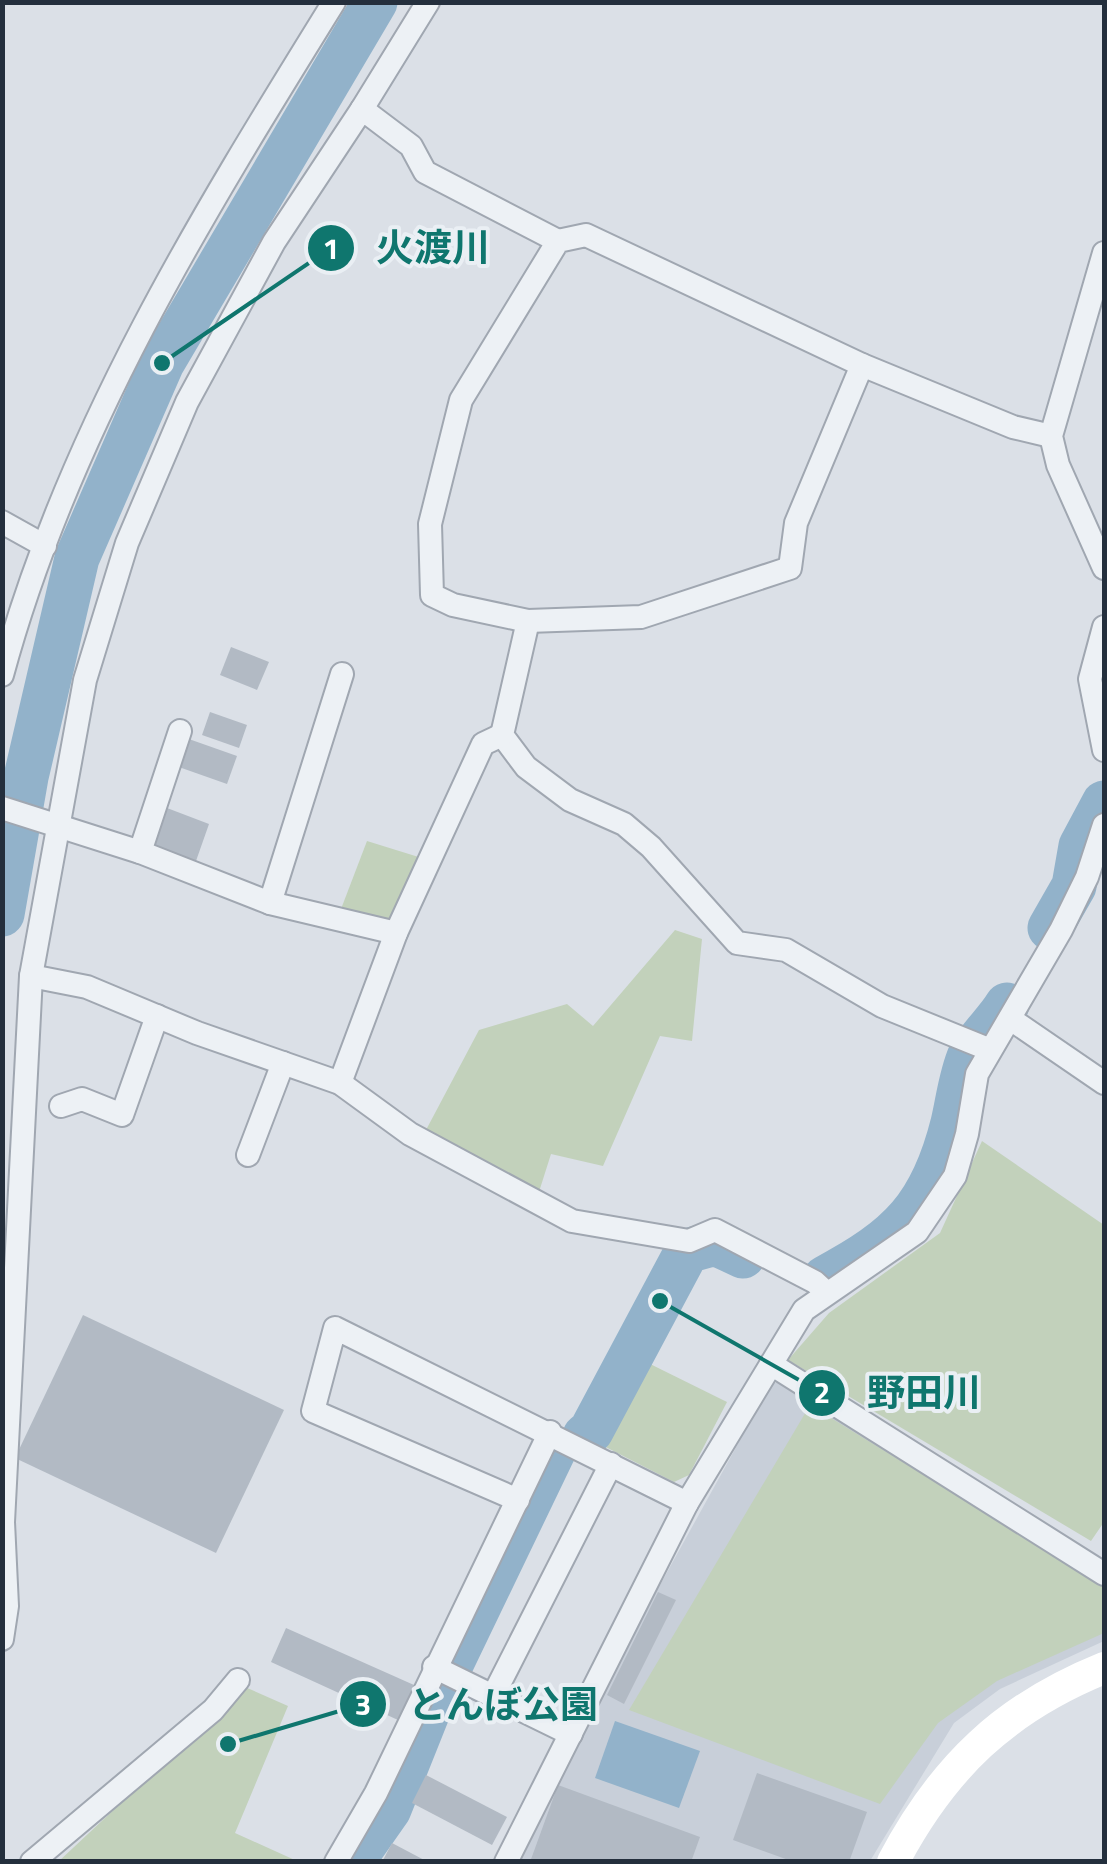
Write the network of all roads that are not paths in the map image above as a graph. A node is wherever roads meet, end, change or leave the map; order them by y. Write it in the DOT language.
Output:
graph roads {
  1 [pos="334,2"];
  2 [pos="428,2"];
  3 [pos="362,109"];
  4 [pos="558,241"];
  5 [pos="1104,253"];
  6 [pos="862,365"];
  7 [pos="1050,436"];
  8 [pos="2,522"];
  9 [pos="46,546"];
  10 [pos="1104,568"];
  11 [pos="528,621"];
  12 [pos="1104,627"];
  13 [pos="8,636"];
  14 [pos="342,674"];
  15 [pos="2,675"];
  16 [pos="180,731"];
  17 [pos="502,734"];
  18 [pos="1104,750"];
  19 [pos="2,808"];
  20 [pos="50,823"];
  21 [pos="1104,825"];
  22 [pos="140,852"];
  23 [pos="1096,882"];
  24 [pos="270,903"];
  25 [pos="396,934"];
  26 [pos="31,976"];
  27 [pos="157,1016"];
  28 [pos="1012,1020"];
  29 [pos="988,1050"];
  30 [pos="282,1063"];
  31 [pos="340,1083"];
  32 [pos="1104,1083"];
  33 [pos="61,1106"];
  34 [pos="248,1156"];
  35 [pos="827,1293"];
  36 [pos="771,1364"];
  37 [pos="550,1432"];
  38 [pos="611,1464"];
  39 [pos="518,1500"];
  40 [pos="687,1503"];
  41 [pos="1104,1574"];
  42 [pos="2,1639"];
  43 [pos="434,1667"];
  44 [pos="1104,1668"];
  45 [pos="238,1680"];
  46 [pos="494,1696"];
  47 [pos="571,1734"];
  48 [pos="32,1862"];
  49 [pos="336,1862"];
  50 [pos="506,1862"];
  51 [pos="894,1862"];
  1 -- 9 [label="street"];
  2 -- 3 [label="street"];
  3 -- 4 [label="street"];
  3 -- 20 [label="street"];
  4 -- 6 [label="street"];
  4 -- 11 [label="street"];
  5 -- 7 [label="street"];
  6 -- 7 [label="street"];
  6 -- 11 [label="street"];
  7 -- 10 [label="street"];
  8 -- 9 [label="street"];
  9 -- 13 [label="street"];
  11 -- 17 [label="street"];
  12 -- 18 [label="street"];
  13 -- 15 [label="street"];
  14 -- 24 [label="street"];
  16 -- 22 [label="street"];
  17 -- 25 [label="street"];
  17 -- 29 [label="street"];
  19 -- 20 [label="street"];
  20 -- 22 [label="street"];
  20 -- 26 [label="street"];
  21 -- 23 [label="street"];
  22 -- 24 [label="street"];
  23 -- 28 [label="street"];
  24 -- 25 [label="street"];
  25 -- 31 [label="street"];
  26 -- 27 [label="street"];
  26 -- 42 [label="street"];
  27 -- 30 [label="street"];
  27 -- 33 [label="street"];
  28 -- 29 [label="street"];
  28 -- 32 [label="street"];
  29 -- 35 [label="street"];
  30 -- 31 [label="street"];
  30 -- 34 [label="street"];
  31 -- 35 [label="street"];
  35 -- 36 [label="street"];
  36 -- 40 [label="street"];
  36 -- 41 [label="street"];
  37 -- 38 [label="street"];
  37 -- 39 [label="street"];
  37 -- 39 [label="street"];
  38 -- 40 [label="street"];
  38 -- 46 [label="street"];
  39 -- 43 [label="street"];
  40 -- 47 [label="street"];
  43 -- 46 [label="street"];
  43 -- 49 [label="street"];
  44 -- 51 [label="main road"];
  45 -- 48 [label="street"];
  46 -- 47 [label="street"];
  47 -- 50 [label="street"];
}
